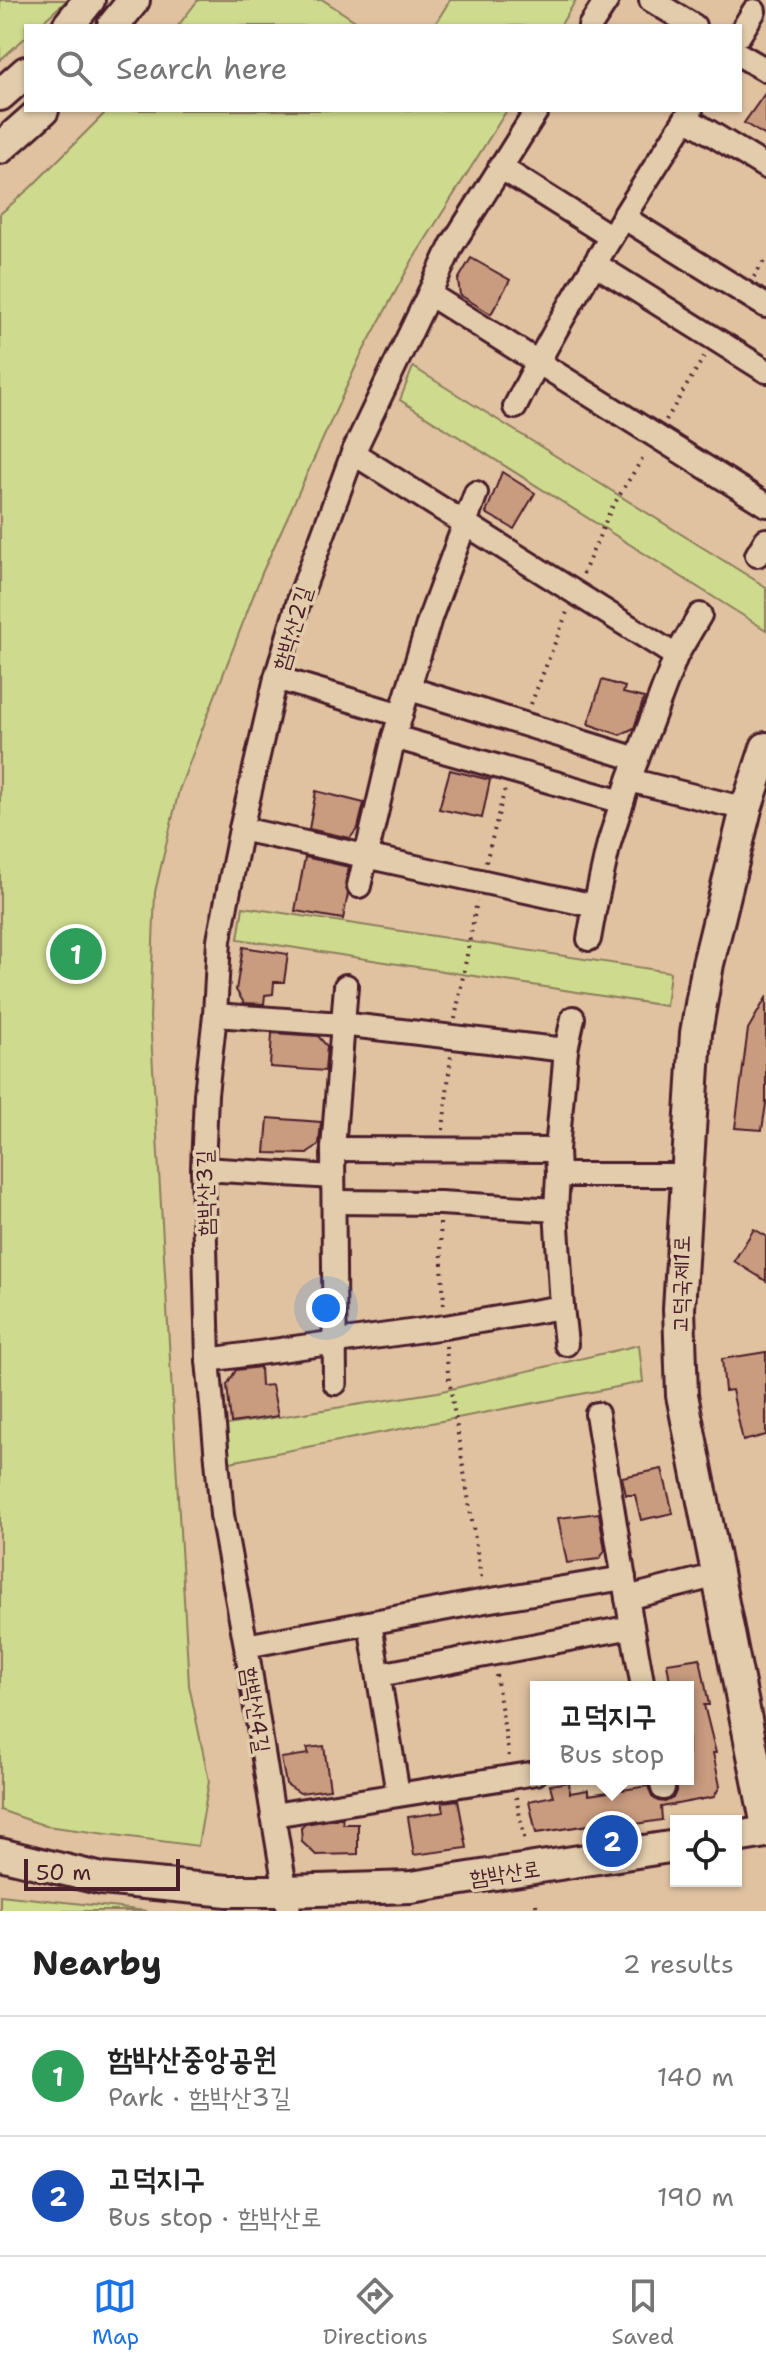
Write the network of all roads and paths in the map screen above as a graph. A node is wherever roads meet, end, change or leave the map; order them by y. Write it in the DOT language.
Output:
graph roads {
  1 [pos="89,0"];
  2 [pos="134,0"];
  3 [pos="607,0"];
  4 [pos="651,0"];
  5 [pos="754,11"];
  6 [pos="70,24"];
  7 [pos="115,24"];
  8 [pos="591,24"];
  9 [pos="691,24"];
  10 [pos="742,31"];
  11 [pos="742,56"];
  12 [pos="766,70"];
  13 [pos="24,74"];
  14 [pos="0,95"];
  15 [pos="41,112"];
  16 [pos="536,112"];
  17 [pos="689,114"];
  18 [pos="0,148"];
  19 [pos="500,167"];
  20 [pos="766,167"];
  21 [pos="623,217"];
  22 [pos="611,237"];
  23 [pos="766,258"];
  24 [pos="595,264"];
  25 [pos="745,293"];
  26 [pos="429,294"];
  27 [pos="766,306"];
  28 [pos="715,340"];
  29 [pos="537,362"];
  30 [pos="766,371"];
  31 [pos="515,407"];
  32 [pos="656,437"];
  33 [pos="353,453"];
  34 [pos="476,493"];
  35 [pos="766,505"];
  36 [pos="611,509"];
  37 [pos="465,523"];
  38 [pos="700,615"];
  39 [pos="676,656"];
  40 [pos="276,678"];
  41 [pos="410,689"];
  42 [pos="401,715"];
  43 [pos="394,737"];
  44 [pos="766,748"];
  45 [pos="633,769"];
  46 [pos="622,802"];
  47 [pos="746,809"];
  48 [pos="241,829"];
  49 [pos="366,855"];
  50 [pos="359,886"];
  51 [pos="595,906"];
  52 [pos="589,939"];
  53 [pos="346,986"];
  54 [pos="215,1015"];
  55 [pos="573,1018"];
  56 [pos="341,1024"];
  57 [pos="566,1050"];
  58 [pos="333,1149"];
  59 [pos="557,1150"];
  60 [pos="203,1169"];
  61 [pos="558,1175"];
  62 [pos="685,1175"];
  63 [pos="333,1177"];
  64 [pos="334,1202"];
  65 [pos="556,1210"];
  66 [pos="562,1307"];
  67 [pos="335,1343"];
  68 [pos="566,1344"];
  69 [pos="208,1360"];
  70 [pos="448,1373"];
  71 [pos="335,1383"];
  72 [pos="597,1414"];
  73 [pos="718,1575"];
  74 [pos="625,1588"];
  75 [pos="485,1601"];
  76 [pos="370,1624"];
  77 [pos="632,1627"];
  78 [pos="246,1646"];
  79 [pos="493,1652"];
  80 [pos="379,1675"];
  81 [pos="642,1681"];
  82 [pos="530,1774"];
  83 [pos="512,1775"];
  84 [pos="398,1794"];
  85 [pos="273,1815"];
  86 [pos="766,1821"];
  87 [pos="766,1832"];
  88 [pos="742,1836"];
  89 [pos="525,1842"];
  90 [pos="670,1847"];
  91 [pos="0,1854"];
  92 [pos="287,1901"];
  93 [pos="536,1904"];
  94 [pos="537,1911"];
  1 -- 6 [label="street"];
  2 -- 7 [label="street"];
  3 -- 8 [label="street"];
  4 -- 9 [label="street"];
  5 -- 10 [label="street"];
  11 -- 12 [label="street"];
  13 -- 14 [label="street"];
  15 -- 18 [label="street"];
  16 -- 19 [label="street, 함박산2길"];
  17 -- 20 [label="street"];
  17 -- 21 [label="street"];
  19 -- 22 [label="street"];
  19 -- 26 [label="street, 함박산2길"];
  21 -- 22 [label="street"];
  21 -- 25 [label="street"];
  22 -- 24 [label="street"];
  23 -- 25 [label="path"];
  24 -- 28 [label="street"];
  24 -- 29 [label="street"];
  25 -- 27 [label="street"];
  26 -- 29 [label="street"];
  26 -- 33 [label="street, 함박산2길"];
  28 -- 30 [label="street"];
  28 -- 32 [label="path"];
  29 -- 31 [label="street"];
  29 -- 32 [label="street"];
  32 -- 35 [label="street"];
  32 -- 36 [label="path"];
  33 -- 37 [label="street"];
  33 -- 40 [label="street, 함박산2길"];
  34 -- 37 [label="street"];
  37 -- 39 [label="street"];
  37 -- 41 [label="street"];
  38 -- 39 [label="street"];
  39 -- 45 [label="street"];
  40 -- 42 [label="street"];
  40 -- 48 [label="street, 함박산2길"];
  41 -- 42 [label="street"];
  41 -- 45 [label="street"];
  42 -- 43 [label="street"];
  43 -- 46 [label="street"];
  43 -- 49 [label="street"];
  44 -- 47 [label="street, 고덕국제1로"];
  45 -- 46 [label="street"];
  45 -- 47 [label="street"];
  46 -- 51 [label="street"];
  47 -- 62 [label="street, 고덕국제1로"];
  48 -- 49 [label="street"];
  48 -- 54 [label="street, 함박산2길"];
  49 -- 50 [label="street"];
  49 -- 51 [label="street"];
  51 -- 52 [label="street"];
  53 -- 56 [label="street"];
  54 -- 56 [label="street"];
  54 -- 60 [label="street, 함박산3길"];
  55 -- 57 [label="street"];
  56 -- 57 [label="street"];
  56 -- 58 [label="street"];
  57 -- 59 [label="street"];
  58 -- 59 [label="street"];
  58 -- 63 [label="street"];
  59 -- 61 [label="street"];
  60 -- 63 [label="street"];
  60 -- 69 [label="street, 함박산3길"];
  61 -- 62 [label="street"];
  61 -- 65 [label="street"];
  62 -- 73 [label="street, 고덕국제1로"];
  63 -- 64 [label="street"];
  64 -- 65 [label="street"];
  64 -- 67 [label="street"];
  65 -- 66 [label="street"];
  66 -- 67 [label="street"];
  66 -- 68 [label="street"];
  67 -- 69 [label="street"];
  67 -- 71 [label="street"];
  69 -- 78 [label="street, 함박산3길"];
  70 -- 75 [label="path"];
  72 -- 74 [label="street"];
  73 -- 74 [label="street, 함박산4길"];
  73 -- 86 [label="street, 고덕국제1로"];
  74 -- 75 [label="street, 함박산4길"];
  74 -- 77 [label="street"];
  75 -- 76 [label="street, 함박산4길"];
  76 -- 78 [label="street, 함박산4길"];
  76 -- 80 [label="street"];
  77 -- 79 [label="street"];
  77 -- 81 [label="street"];
  78 -- 85 [label="street, 함박산4길"];
  79 -- 80 [label="street"];
  79 -- 83 [label="path"];
  80 -- 84 [label="street"];
  82 -- 83 [label="street"];
  83 -- 84 [label="street"];
  83 -- 89 [label="path"];
  84 -- 85 [label="street"];
  85 -- 92 [label="street, 함박산4길"];
  87 -- 88 [label="street"];
  90 -- 92 [label="street, 함박산로"];
  91 -- 92 [label="street, 함박산로"];
  93 -- 94 [label="path"];
}
